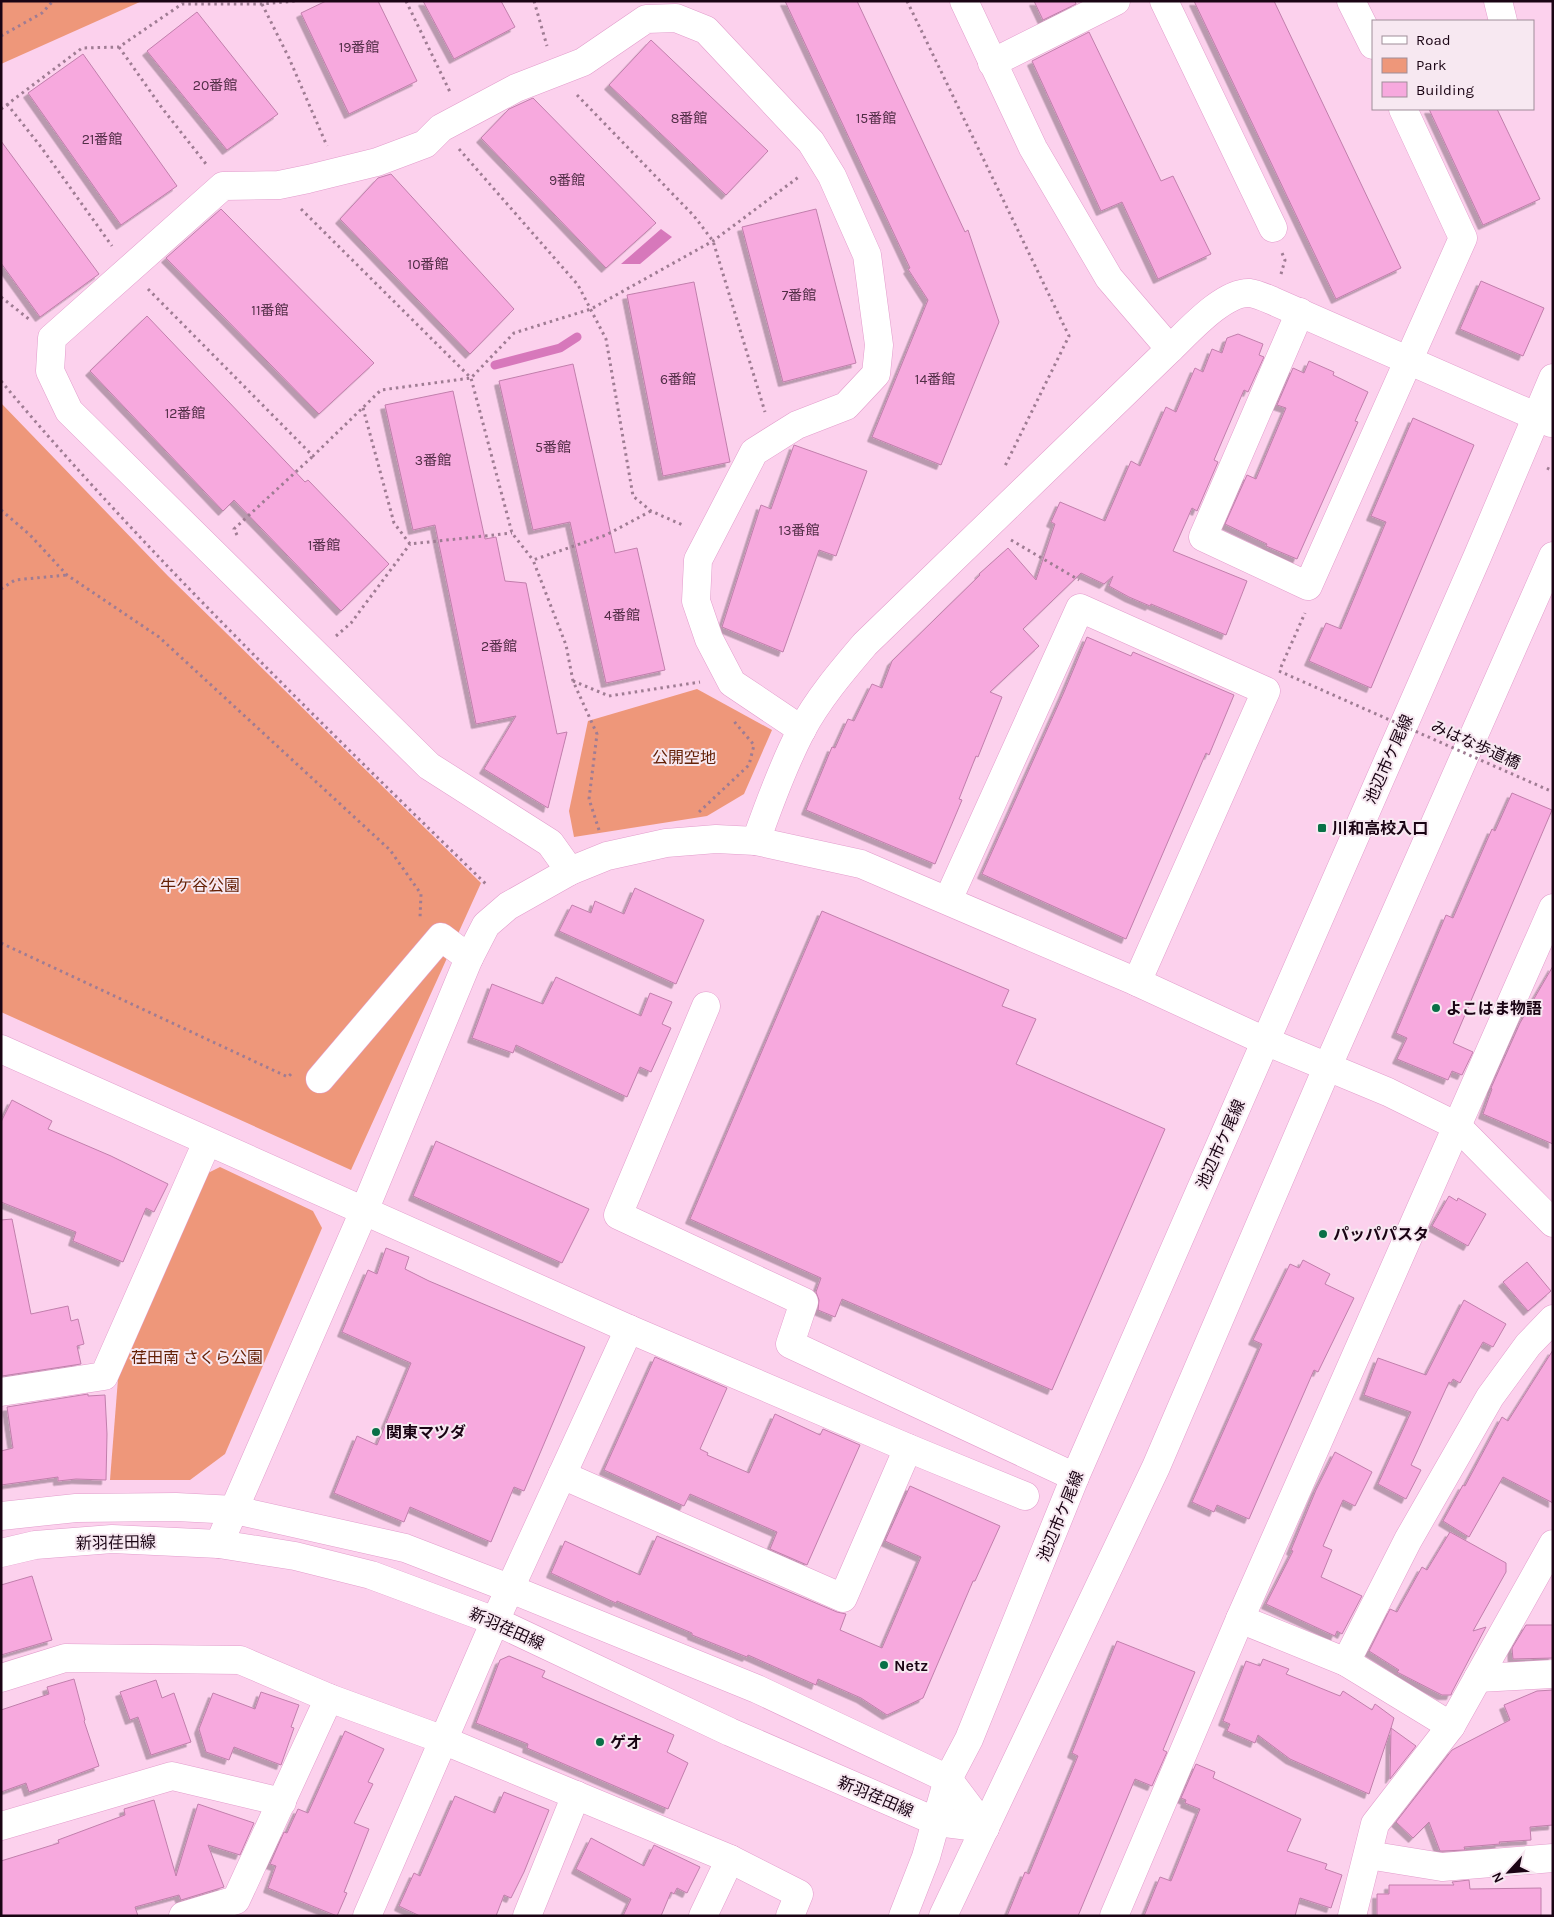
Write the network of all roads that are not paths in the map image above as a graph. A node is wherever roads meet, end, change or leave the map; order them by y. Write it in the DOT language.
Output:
graph roads {
  1 [pos="964,1"];
  2 [pos="1116,1"];
  3 [pos="1164,1"];
  4 [pos="1351,1"];
  5 [pos="1498,1"];
  6 [pos="1503,20"];
  7 [pos="1372,44"];
  8 [pos="992,62"];
  9 [pos="1403,110"];
  10 [pos="1273,228"];
  11 [pos="1300,312"];
  12 [pos="1170,349"];
  13 [pos="1409,361"];
  14 [pos="1553,378"];
  15 [pos="1544,420"];
  16 [pos="1553,556"];
  17 [pos="802,730"];
  18 [pos="756,841"];
  19 [pos="570,871"];
  20 [pos="948,900"];
  21 [pos="1553,908"];
  22 [pos="469,958"];
  23 [pos="1137,982"];
  24 [pos="706,1006"];
  25 [pos="1264,1041"];
  26 [pos="4,1058"];
  27 [pos="1327,1068"];
  28 [pos="320,1080"];
  29 [pos="1457,1126"];
  30 [pos="207,1142"];
  31 [pos="364,1210"];
  32 [pos="1553,1223"];
  33 [pos="1553,1320"];
  34 [pos="629,1329"];
  35 [pos="1,1392"];
  36 [pos="908,1448"];
  37 [pos="562,1475"];
  38 [pos="1075,1477"];
  39 [pos="1026,1496"];
  40 [pos="235,1510"];
  41 [pos="1,1516"];
  42 [pos="219,1544"];
  43 [pos="1553,1544"];
  44 [pos="1,1553"];
  45 [pos="511,1588"];
  46 [pos="1240,1619"];
  47 [pos="495,1621"];
  48 [pos="1346,1662"];
  49 [pos="1553,1674"];
  50 [pos="1,1678"];
  51 [pos="1478,1678"];
  52 [pos="329,1698"];
  53 [pos="1451,1726"];
  54 [pos="444,1740"];
  55 [pos="948,1779"];
  56 [pos="576,1795"];
  57 [pos="282,1802"];
  58 [pos="937,1822"];
  59 [pos="1,1826"];
  60 [pos="986,1828"];
  61 [pos="1368,1855"];
  62 [pos="1553,1858"];
  63 [pos="730,1860"];
  64 [pos="183,1916"];
  65 [pos="367,1916"];
  66 [pos="527,1916"];
  67 [pos="702,1916"];
  68 [pos="790,1916"];
  69 [pos="903,1916"];
  70 [pos="943,1916"];
  71 [pos="1114,1916"];
  72 [pos="1352,1916"];
  1 -- 8 [label="street"];
  2 -- 8 [label="street"];
  3 -- 10 [label="street"];
  4 -- 7 [label="street"];
  5 -- 6 [label="street"];
  8 -- 12 [label="street"];
  9 -- 13 [label="street"];
  11 -- 12 [label="street"];
  11 -- 13 [label="street"];
  11 -- 13 [label="street"];
  12 -- 17 [label="street"];
  13 -- 15 [label="street"];
  14 -- 15 [label="street, 池辺市ケ尾線"];
  15 -- 25 [label="street, 池辺市ケ尾線"];
  16 -- 27 [label="street"];
  17 -- 18 [label="street"];
  17 -- 19 [label="street"];
  18 -- 19 [label="street"];
  18 -- 20 [label="street"];
  19 -- 22 [label="street"];
  20 -- 23 [label="street"];
  20 -- 23 [label="street"];
  21 -- 29 [label="street"];
  22 -- 28 [label="street"];
  22 -- 31 [label="street"];
  23 -- 25 [label="street"];
  24 -- 38 [label="street"];
  25 -- 27 [label="street"];
  25 -- 38 [label="street, 池辺市ケ尾線"];
  26 -- 30 [label="street"];
  27 -- 29 [label="street"];
  27 -- 60 [label="street"];
  29 -- 32 [label="street"];
  29 -- 46 [label="street"];
  30 -- 31 [label="street"];
  30 -- 35 [label="street"];
  31 -- 34 [label="street"];
  31 -- 40 [label="street"];
  33 -- 48 [label="street"];
  34 -- 36 [label="street"];
  34 -- 37 [label="street"];
  36 -- 37 [label="street"];
  36 -- 39 [label="street"];
  37 -- 45 [label="street"];
  38 -- 55 [label="street, 池辺市ケ尾線"];
  40 -- 41 [label="street, 新羽荏田線"];
  40 -- 42 [label="street"];
  40 -- 45 [label="street, 新羽荏田線"];
  42 -- 44 [label="street, 新羽荏田線"];
  42 -- 47 [label="street, 新羽荏田線"];
  43 -- 51 [label="street"];
  45 -- 47 [label="street"];
  45 -- 55 [label="street, 新羽荏田線"];
  46 -- 48 [label="street"];
  46 -- 71 [label="street"];
  47 -- 54 [label="street"];
  47 -- 58 [label="street, 新羽荏田線"];
  48 -- 53 [label="street"];
  49 -- 51 [label="street"];
  50 -- 52 [label="street"];
  51 -- 53 [label="street"];
  52 -- 54 [label="street"];
  52 -- 57 [label="street"];
  53 -- 61 [label="street"];
  54 -- 56 [label="street"];
  54 -- 65 [label="street"];
  55 -- 58 [label="street, 池辺市ケ尾線"];
  55 -- 60 [label="street"];
  56 -- 63 [label="street"];
  56 -- 66 [label="street"];
  57 -- 59 [label="street"];
  57 -- 64 [label="street"];
  58 -- 60 [label="street, 新羽荏田線"];
  58 -- 69 [label="street, 池辺市ケ尾線"];
  60 -- 70 [label="street"];
  61 -- 62 [label="street"];
  61 -- 72 [label="street"];
  63 -- 67 [label="street"];
  63 -- 68 [label="street"];
}
